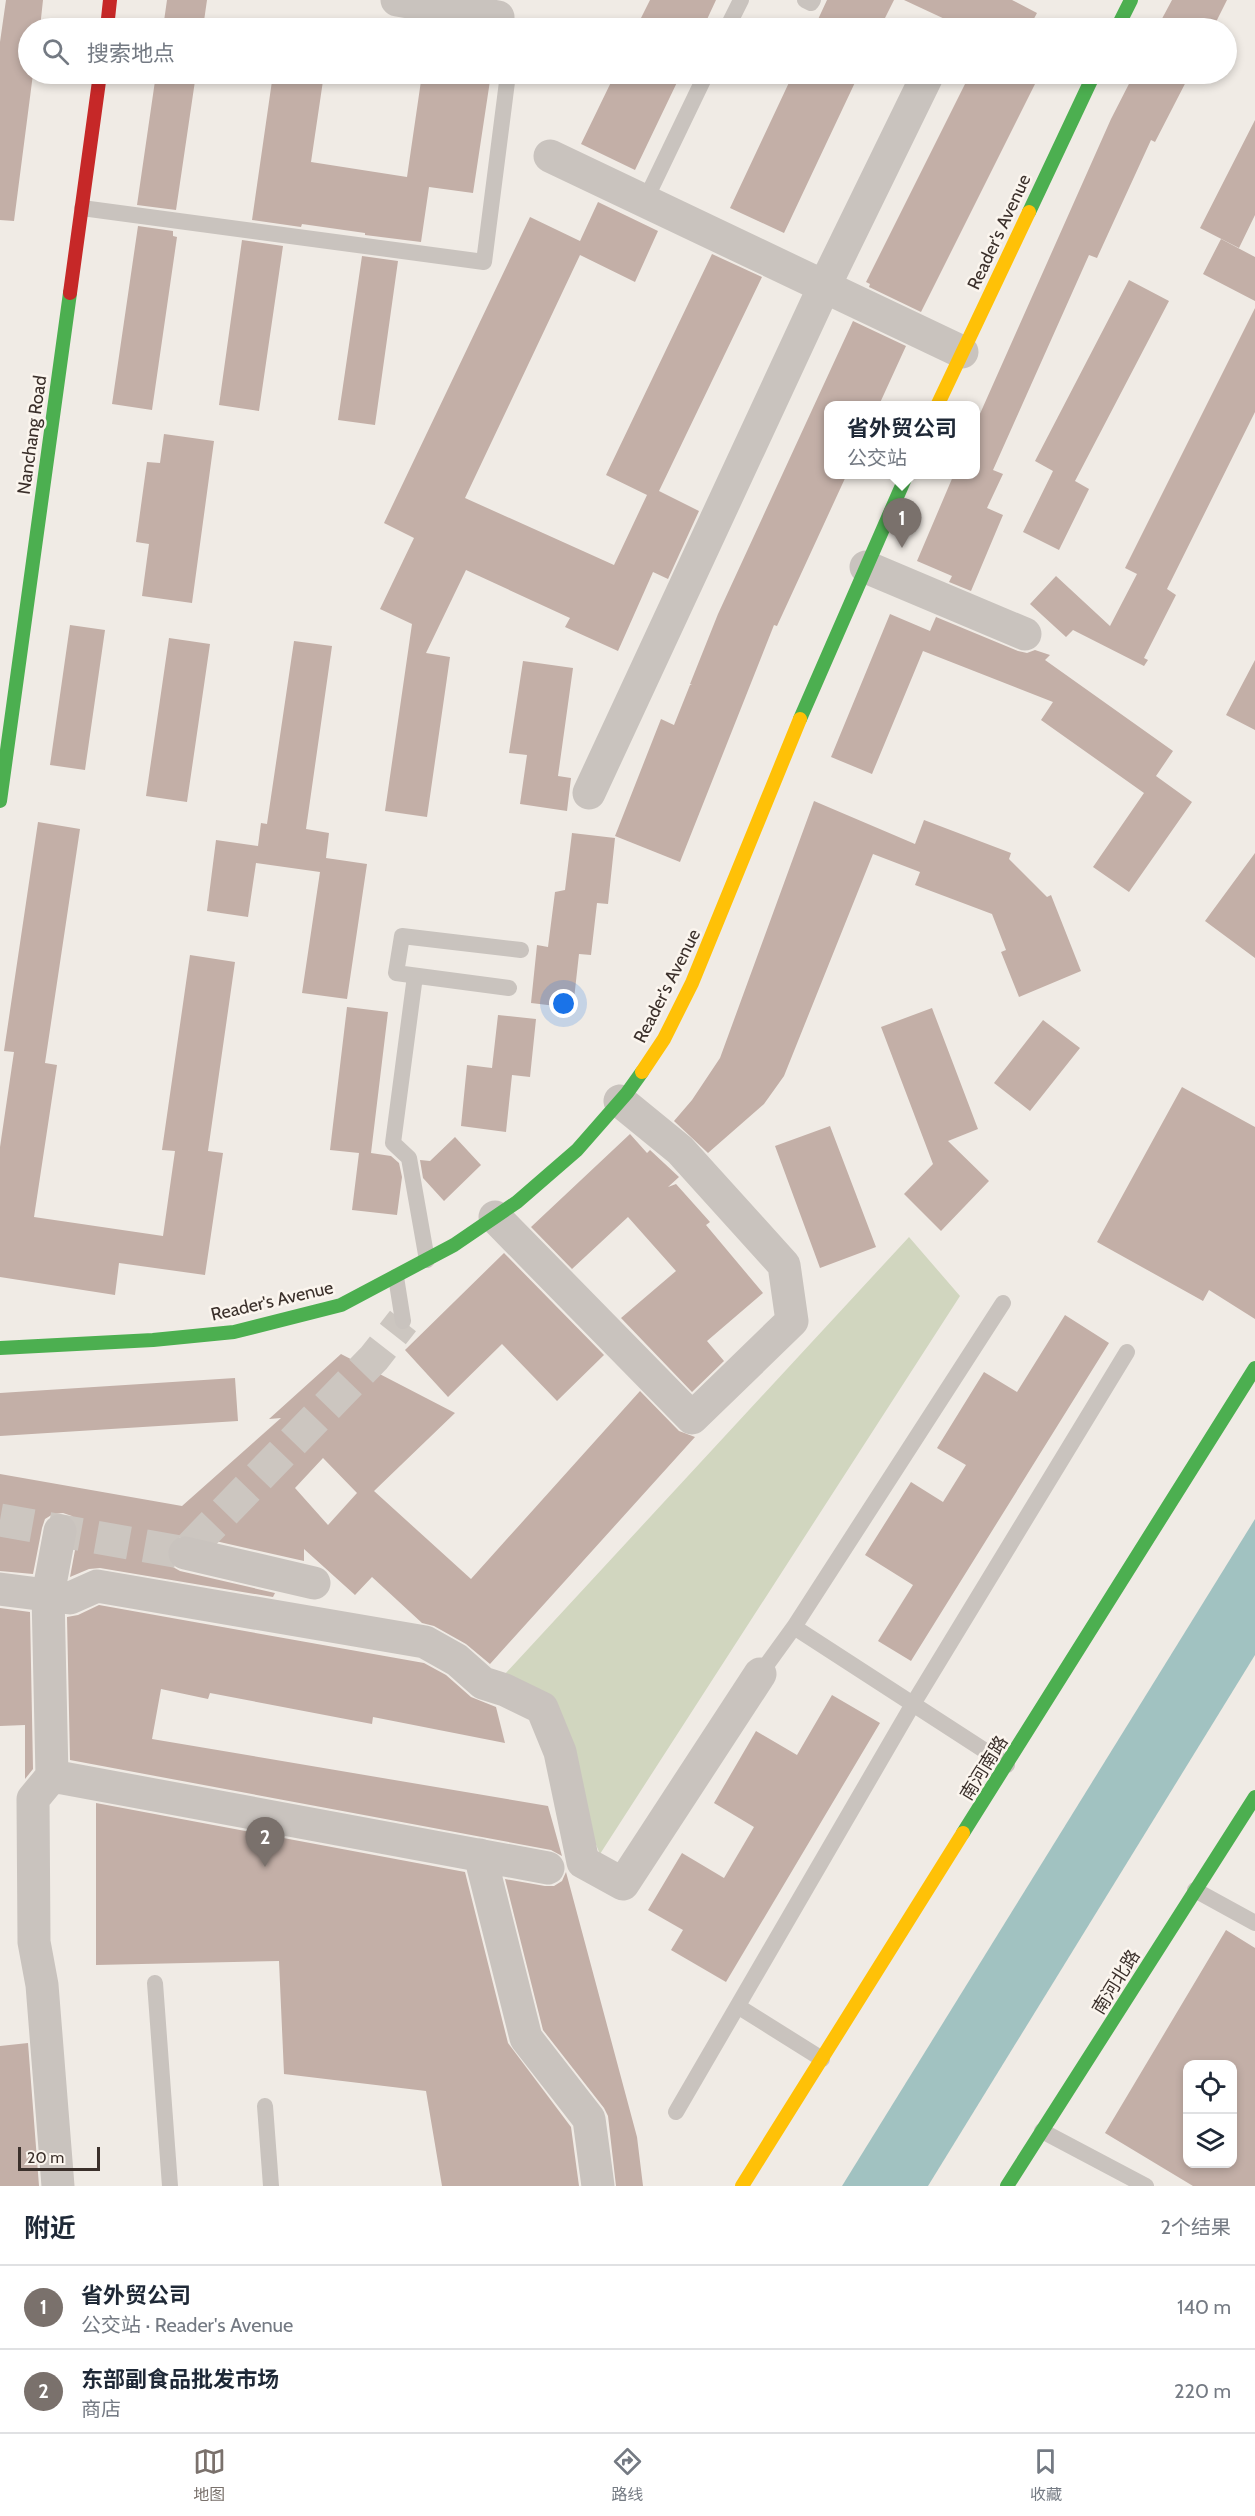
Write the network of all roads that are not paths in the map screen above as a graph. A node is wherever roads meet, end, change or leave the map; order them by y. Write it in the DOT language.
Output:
graph roads {
  1 [pos="110,0"];
  2 [pos="397,0"];
  3 [pos="741,0"];
  4 [pos="805,0"];
  5 [pos="813,0"];
  6 [pos="1131,0"];
  7 [pos="498,17"];
  8 [pos="107,18"];
  9 [pos="732,18"];
  10 [pos="1122,18"];
  11 [pos="99,84"];
  12 [pos="507,84"];
  13 [pos="701,84"];
  14 [pos="923,84"];
  15 [pos="1089,84"];
  16 [pos="550,156"];
  17 [pos="644,203"];
  18 [pos="82,208"];
  19 [pos="824,287"];
  20 [pos="962,352"];
  21 [pos="939,401"];
  22 [pos="905,479"];
  23 [pos="866,567"];
  24 [pos="1026,634"];
  25 [pos="589,793"];
  26 [pos="0,801"];
  27 [pos="522,950"];
  28 [pos="415,976"];
  29 [pos="509,988"];
  30 [pos="620,1101"];
  31 [pos="495,1217"];
  32 [pos="427,1260"];
  33 [pos="396,1277"];
  34 [pos="1003,1303"];
  35 [pos="403,1322"];
  36 [pos="0,1348"];
  37 [pos="1127,1352"];
  38 [pos="1255,1368"];
  39 [pos="60,1531"];
  40 [pos="185,1553"];
  41 [pos="314,1583"];
  42 [pos="0,1589"];
  43 [pos="48,1595"];
  44 [pos="794,1627"];
  45 [pos="760,1674"];
  46 [pos="913,1704"];
  47 [pos="1007,1765"];
  48 [pos="42,1787"];
  49 [pos="1255,1797"];
  50 [pos="480,1855"];
  51 [pos="548,1868"];
  52 [pos="1196,1890"];
  53 [pos="1255,1923"];
  54 [pos="155,1983"];
  55 [pos="738,2007"];
  56 [pos="822,2059"];
  57 [pos="265,2106"];
  58 [pos="676,2112"];
  59 [pos="1042,2131"];
  60 [pos="58,2186"];
  61 [pos="170,2186"];
  62 [pos="271,2186"];
  63 [pos="598,2186"];
  64 [pos="742,2186"];
  65 [pos="1007,2186"];
  66 [pos="1146,2186"];
  1 -- 8 [label="main road"];
  2 -- 7 [label="street"];
  3 -- 9 [label="lane"];
  4 -- 5 [label="lane"];
  6 -- 10 [label="main road"];
  11 -- 18 [label="main road, Nanchang Road"];
  12 -- 18 [label="lane"];
  13 -- 17 [label="lane"];
  14 -- 19 [label="street"];
  15 -- 20 [label="main road, Reader's Avenue"];
  16 -- 17 [label="street"];
  17 -- 19 [label="street"];
  18 -- 26 [label="main road, Nanchang Road"];
  19 -- 20 [label="street"];
  19 -- 25 [label="street"];
  20 -- 21 [label="main road, Reader's Avenue"];
  22 -- 23 [label="main road, Reader's Avenue"];
  23 -- 24 [label="street"];
  23 -- 30 [label="main road, Reader's Avenue"];
  27 -- 28 [label="lane"];
  28 -- 29 [label="lane"];
  28 -- 32 [label="lane"];
  30 -- 31 [label="main road, Reader's Avenue"];
  30 -- 31 [label="street"];
  31 -- 32 [label="main road, Reader's Avenue"];
  32 -- 33 [label="main road, Reader's Avenue"];
  33 -- 35 [label="lane"];
  33 -- 36 [label="main road, Reader's Avenue"];
  34 -- 44 [label="lane"];
  37 -- 46 [label="lane"];
  38 -- 47 [label="main road, 南河南路"];
  39 -- 43 [label="street"];
  40 -- 41 [label="street"];
  42 -- 43 [label="street"];
  43 -- 45 [label="street"];
  43 -- 48 [label="street"];
  44 -- 45 [label="lane"];
  44 -- 46 [label="lane"];
  46 -- 47 [label="lane"];
  46 -- 55 [label="lane"];
  47 -- 56 [label="main road, 南河南路"];
  48 -- 50 [label="street"];
  48 -- 60 [label="street"];
  49 -- 52 [label="main road, 南河北路"];
  50 -- 51 [label="street"];
  50 -- 63 [label="street"];
  52 -- 53 [label="lane"];
  52 -- 59 [label="main road, 南河北路"];
  54 -- 61 [label="lane"];
  55 -- 56 [label="lane"];
  55 -- 58 [label="lane"];
  56 -- 64 [label="main road, 南河南路"];
  57 -- 62 [label="lane"];
  59 -- 65 [label="main road, 南河北路"];
  59 -- 66 [label="lane"];
}
